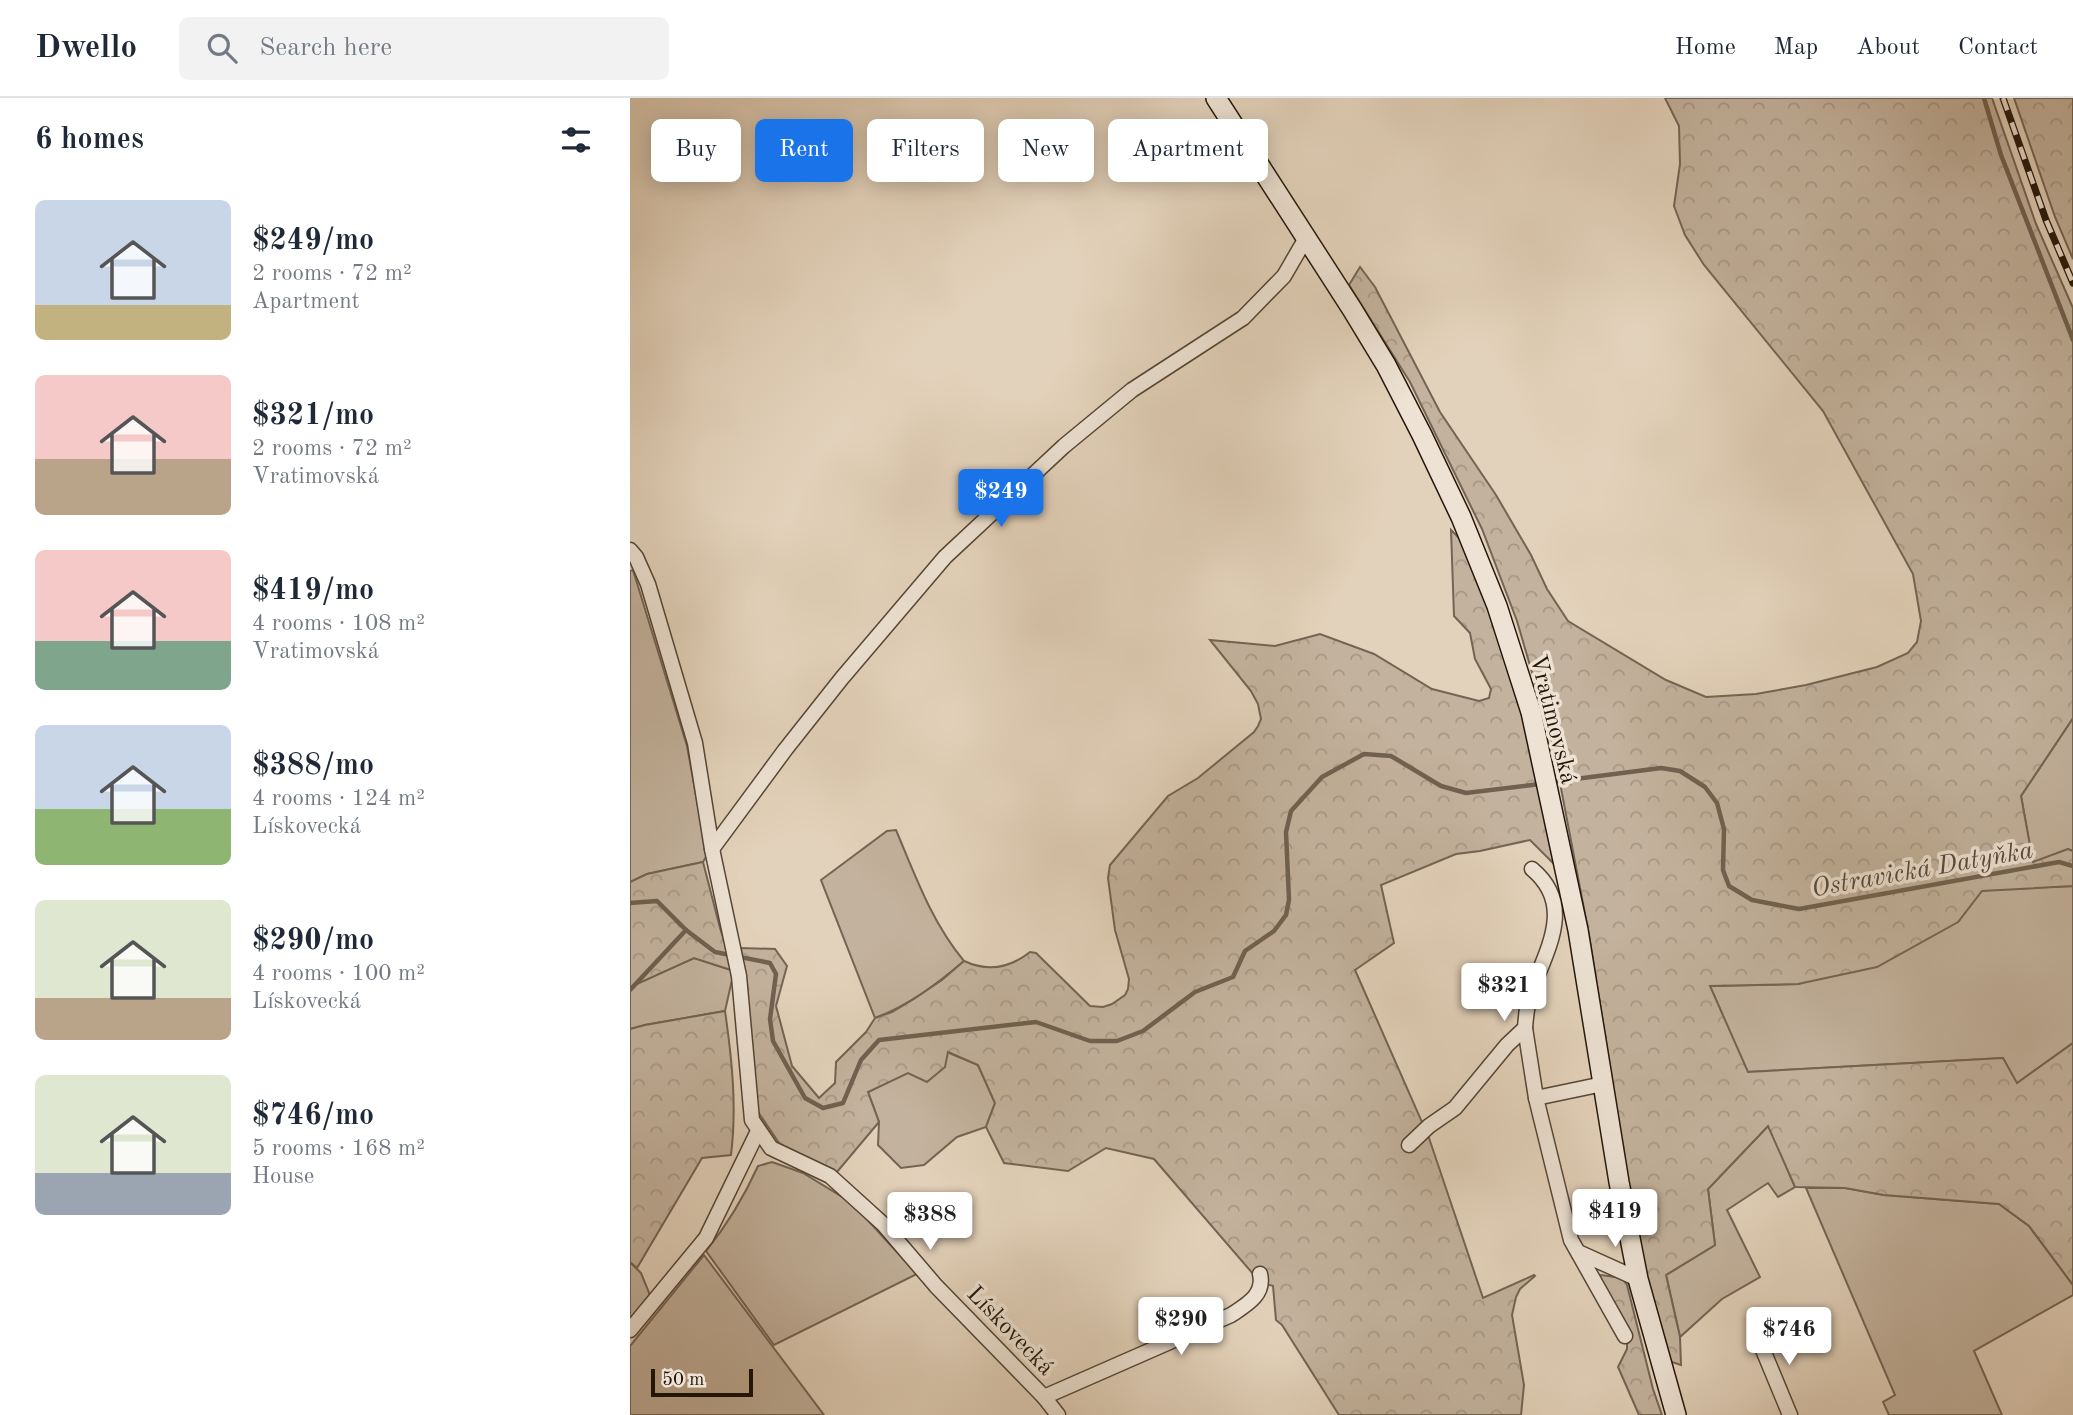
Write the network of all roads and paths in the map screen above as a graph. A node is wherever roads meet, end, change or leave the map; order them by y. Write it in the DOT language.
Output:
graph roads {
  1 [pos="1216,98"];
  2 [pos="1307,238"];
  3 [pos="630,550"];
  4 [pos="712,849"];
  5 [pos="1532,869"];
  6 [pos="1525,1028"];
  7 [pos="1603,1084"];
  8 [pos="1536,1098"];
  9 [pos="758,1131"];
  10 [pos="1409,1145"];
  11 [pos="1578,1252"];
  12 [pos="1260,1274"];
  13 [pos="1638,1279"];
  14 [pos="630,1330"];
  15 [pos="1756,1334"];
  16 [pos="1625,1336"];
  17 [pos="1044,1397"];
  18 [pos="1058,1415"];
  19 [pos="1676,1415"];
  20 [pos="1790,1415"];
  1 -- 2 [label="main road, Vratimovská"];
  2 -- 4 [label="street"];
  2 -- 7 [label="main road, Vratimovská"];
  3 -- 4 [label="street"];
  4 -- 9 [label="street"];
  5 -- 6 [label="street"];
  6 -- 8 [label="street"];
  6 -- 10 [label="street"];
  7 -- 8 [label="street"];
  7 -- 13 [label="main road, Vratimovská"];
  8 -- 11 [label="street"];
  9 -- 14 [label="street"];
  9 -- 17 [label="street, Lískovecká"];
  11 -- 13 [label="street"];
  11 -- 16 [label="street"];
  12 -- 17 [label="street, Lískovecká"];
  13 -- 19 [label="main road, Vratimovská"];
  15 -- 20 [label="street"];
  17 -- 18 [label="street, Lískovecká"];
}
